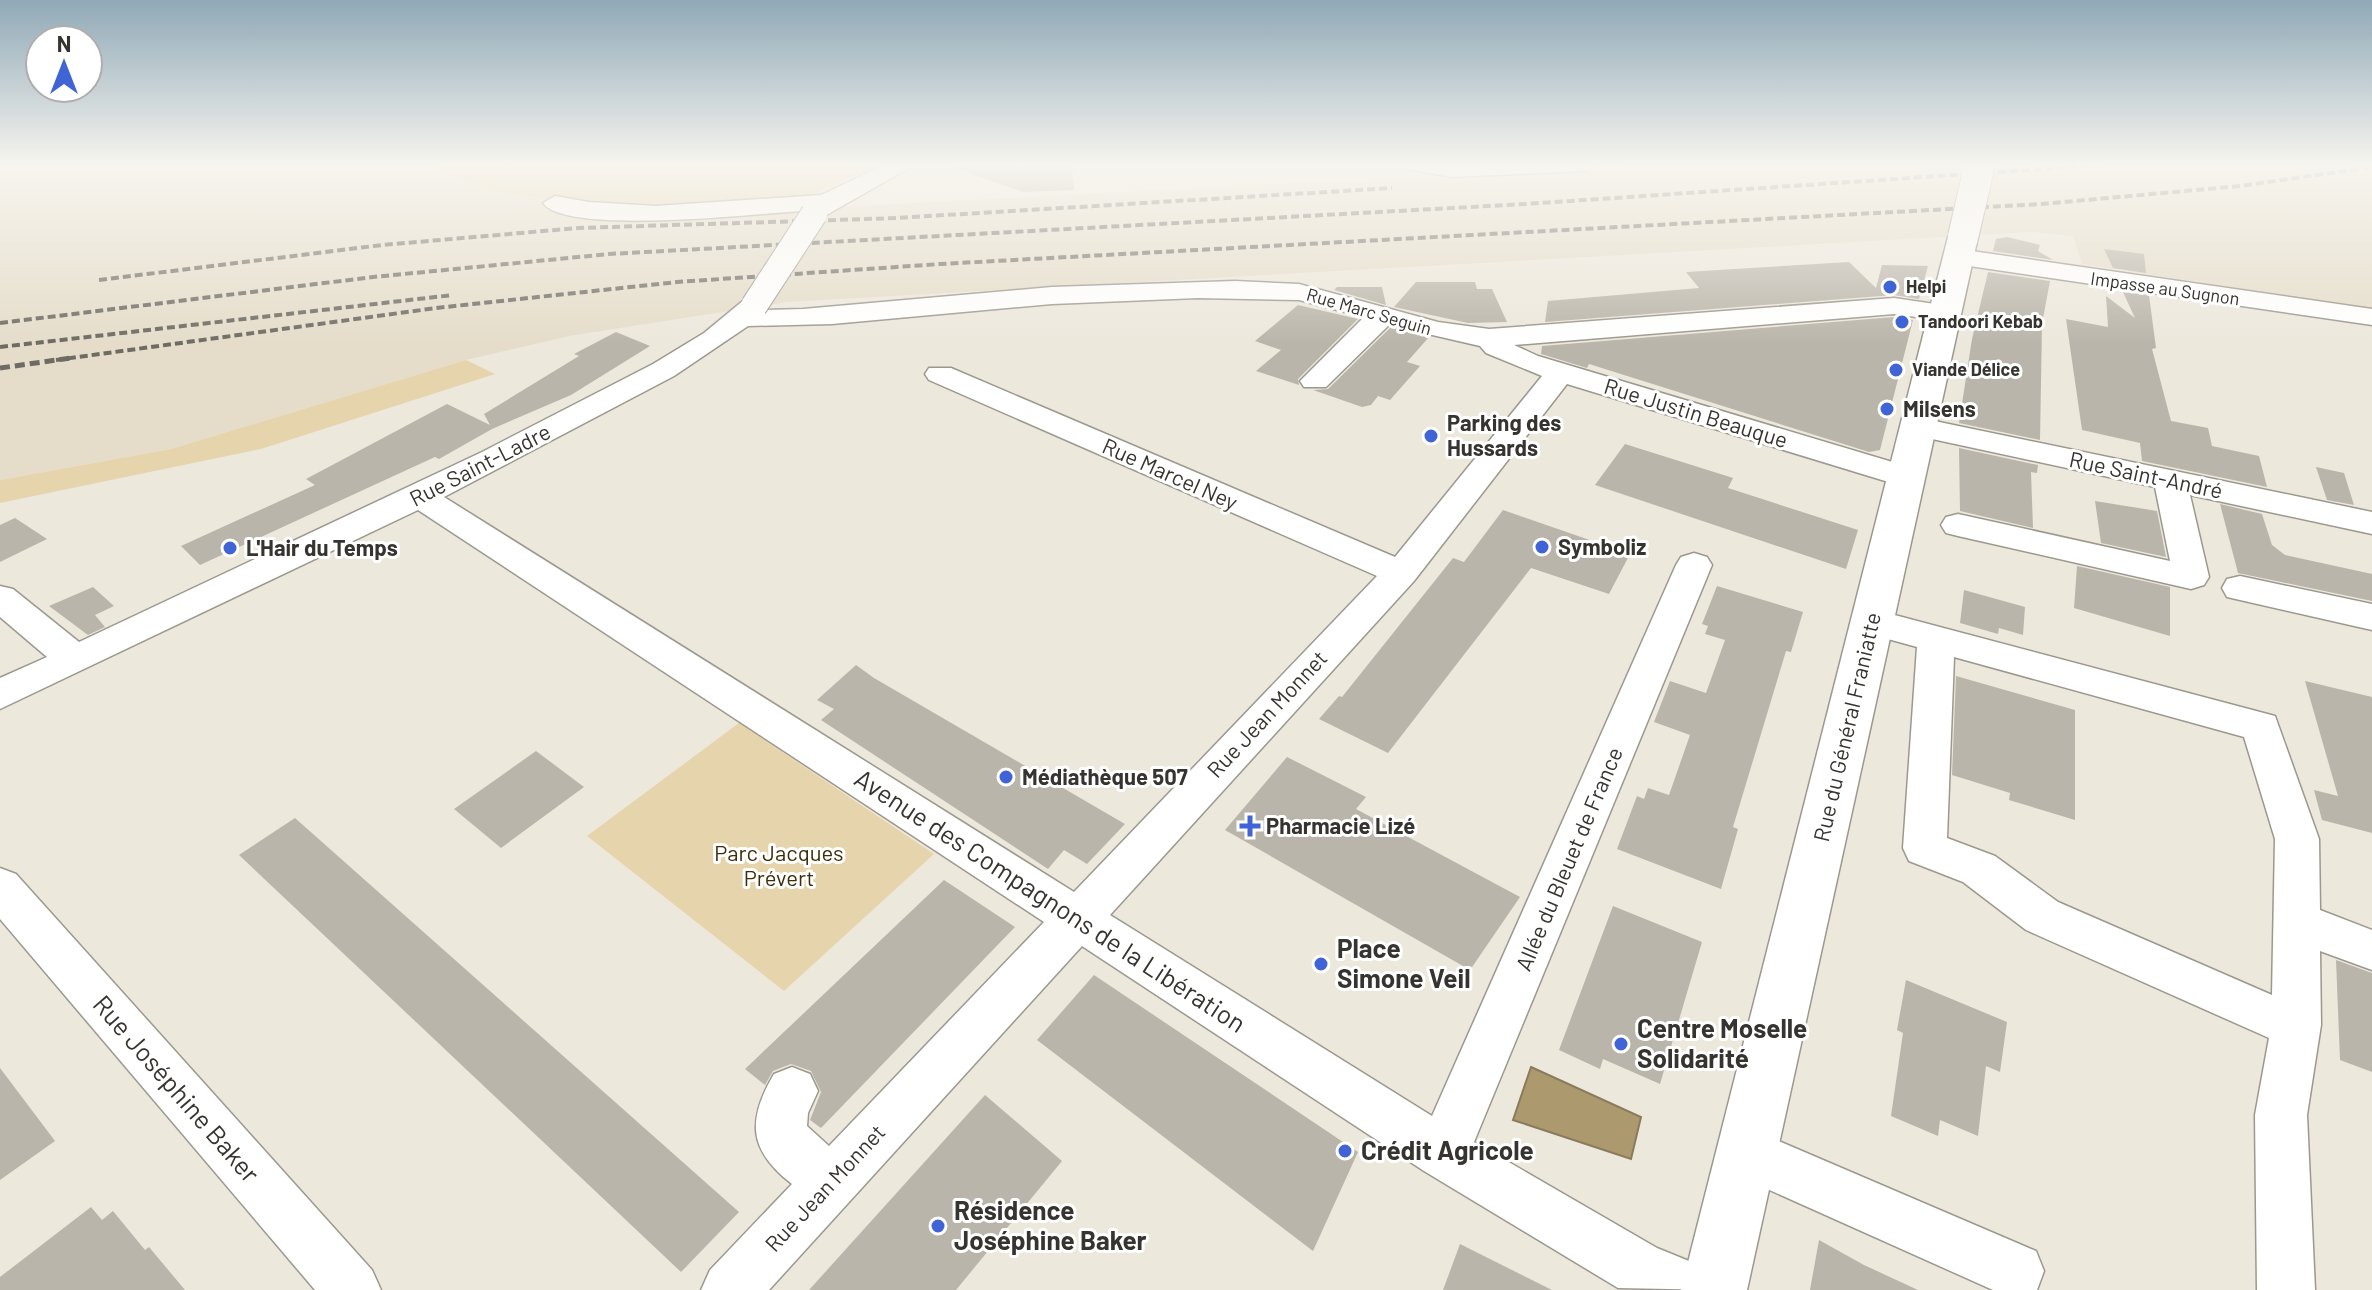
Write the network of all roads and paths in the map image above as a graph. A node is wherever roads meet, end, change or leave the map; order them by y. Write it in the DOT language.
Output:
graph roads {
  1 [pos="809,224"];
  2 [pos="1966,224"];
  3 [pos="1959,255"];
  4 [pos="748,312"];
  5 [pos="1945,313"];
  6 [pos="1383,315"];
  7 [pos="2372,317"];
  8 [pos="1489,338"];
  9 [pos="2348,339"];
  10 [pos="1561,372"];
  11 [pos="940,374"];
  12 [pos="1315,381"];
  13 [pos="1920,427"];
  14 [pos="1907,477"];
  15 [pos="2170,481"];
  16 [pos="419,496"];
  17 [pos="2372,523"];
  18 [pos="1958,525"];
  19 [pos="1694,565"];
  20 [pos="1401,573"];
  21 [pos="2240,588"];
  22 [pos="0,598"];
  23 [pos="2372,617"];
  24 [pos="1872,622"];
  25 [pos="1936,639"];
  26 [pos="75,659"];
  27 [pos="0,695"];
  28 [pos="0,887"];
  29 [pos="1076,917"];
  30 [pos="2297,922"];
  31 [pos="2372,950"];
  32 [pos="2296,1025"];
  33 [pos="792,1091"];
  34 [pos="1443,1153"];
  35 [pos="1746,1153"];
  36 [pos="833,1181"];
  37 [pos="2016,1271"];
  38 [pos="352,1290"];
  39 [pos="730,1290"];
  40 [pos="1691,1290"];
  41 [pos="1714,1290"];
  42 [pos="2286,1290"];
  1 -- 4 [label="street, Rue Saint-Ladre, bridge"];
  2 -- 3 [label="main road, Rue du Général Franiatte, bridge"];
  3 -- 5 [label="main road, Rue du Général Franiatte"];
  3 -- 7 [label="street, Impasse au Sugnon"];
  3 -- 9 [label="street"];
  4 -- 6 [label="street, Rue Marc Seguin"];
  4 -- 16 [label="street, Rue Saint-Ladre"];
  5 -- 8 [label="street, Rue Marc Seguin"];
  5 -- 13 [label="main road, Rue du Général Franiatte"];
  6 -- 8 [label="street, Rue Marc Seguin"];
  6 -- 12 [label="street"];
  8 -- 10 [label="street, Rue Justin Beauque"];
  10 -- 14 [label="street, Rue Justin Beauque"];
  10 -- 20 [label="street, Rue Jean Monnet"];
  11 -- 20 [label="street, Rue Marcel Ney"];
  13 -- 14 [label="main road, Rue du Général Franiatte"];
  13 -- 15 [label="street, Rue Saint-André"];
  14 -- 24 [label="main road, Rue du Général Franiatte"];
  15 -- 17 [label="street, Rue Saint-André"];
  15 -- 18 [label="street"];
  16 -- 26 [label="street, Rue Saint-Ladre"];
  16 -- 29 [label="street, Avenue des Compagnons de la Libération"];
  19 -- 34 [label="street, Allée du Bleuet de France"];
  20 -- 29 [label="street, Rue Jean Monnet"];
  21 -- 23 [label="street"];
  22 -- 26 [label="street"];
  24 -- 25 [label="street"];
  24 -- 35 [label="main road, Rue du Général Franiatte"];
  25 -- 30 [label="street"];
  25 -- 32 [label="street"];
  26 -- 27 [label="street, Rue Saint-Ladre"];
  28 -- 38 [label="street, Rue Joséphine Baker"];
  29 -- 34 [label="street, Avenue des Compagnons de la Libération"];
  29 -- 36 [label="street, Rue Jean Monnet"];
  30 -- 31 [label="street"];
  30 -- 32 [label="street"];
  32 -- 42 [label="street"];
  33 -- 36 [label="street"];
  34 -- 40 [label="street, Avenue des Compagnons de la Libération"];
  35 -- 37 [label="street"];
  35 -- 41 [label="main road, Rue du Général Franiatte"];
  36 -- 39 [label="street, Rue Jean Monnet"];
}
